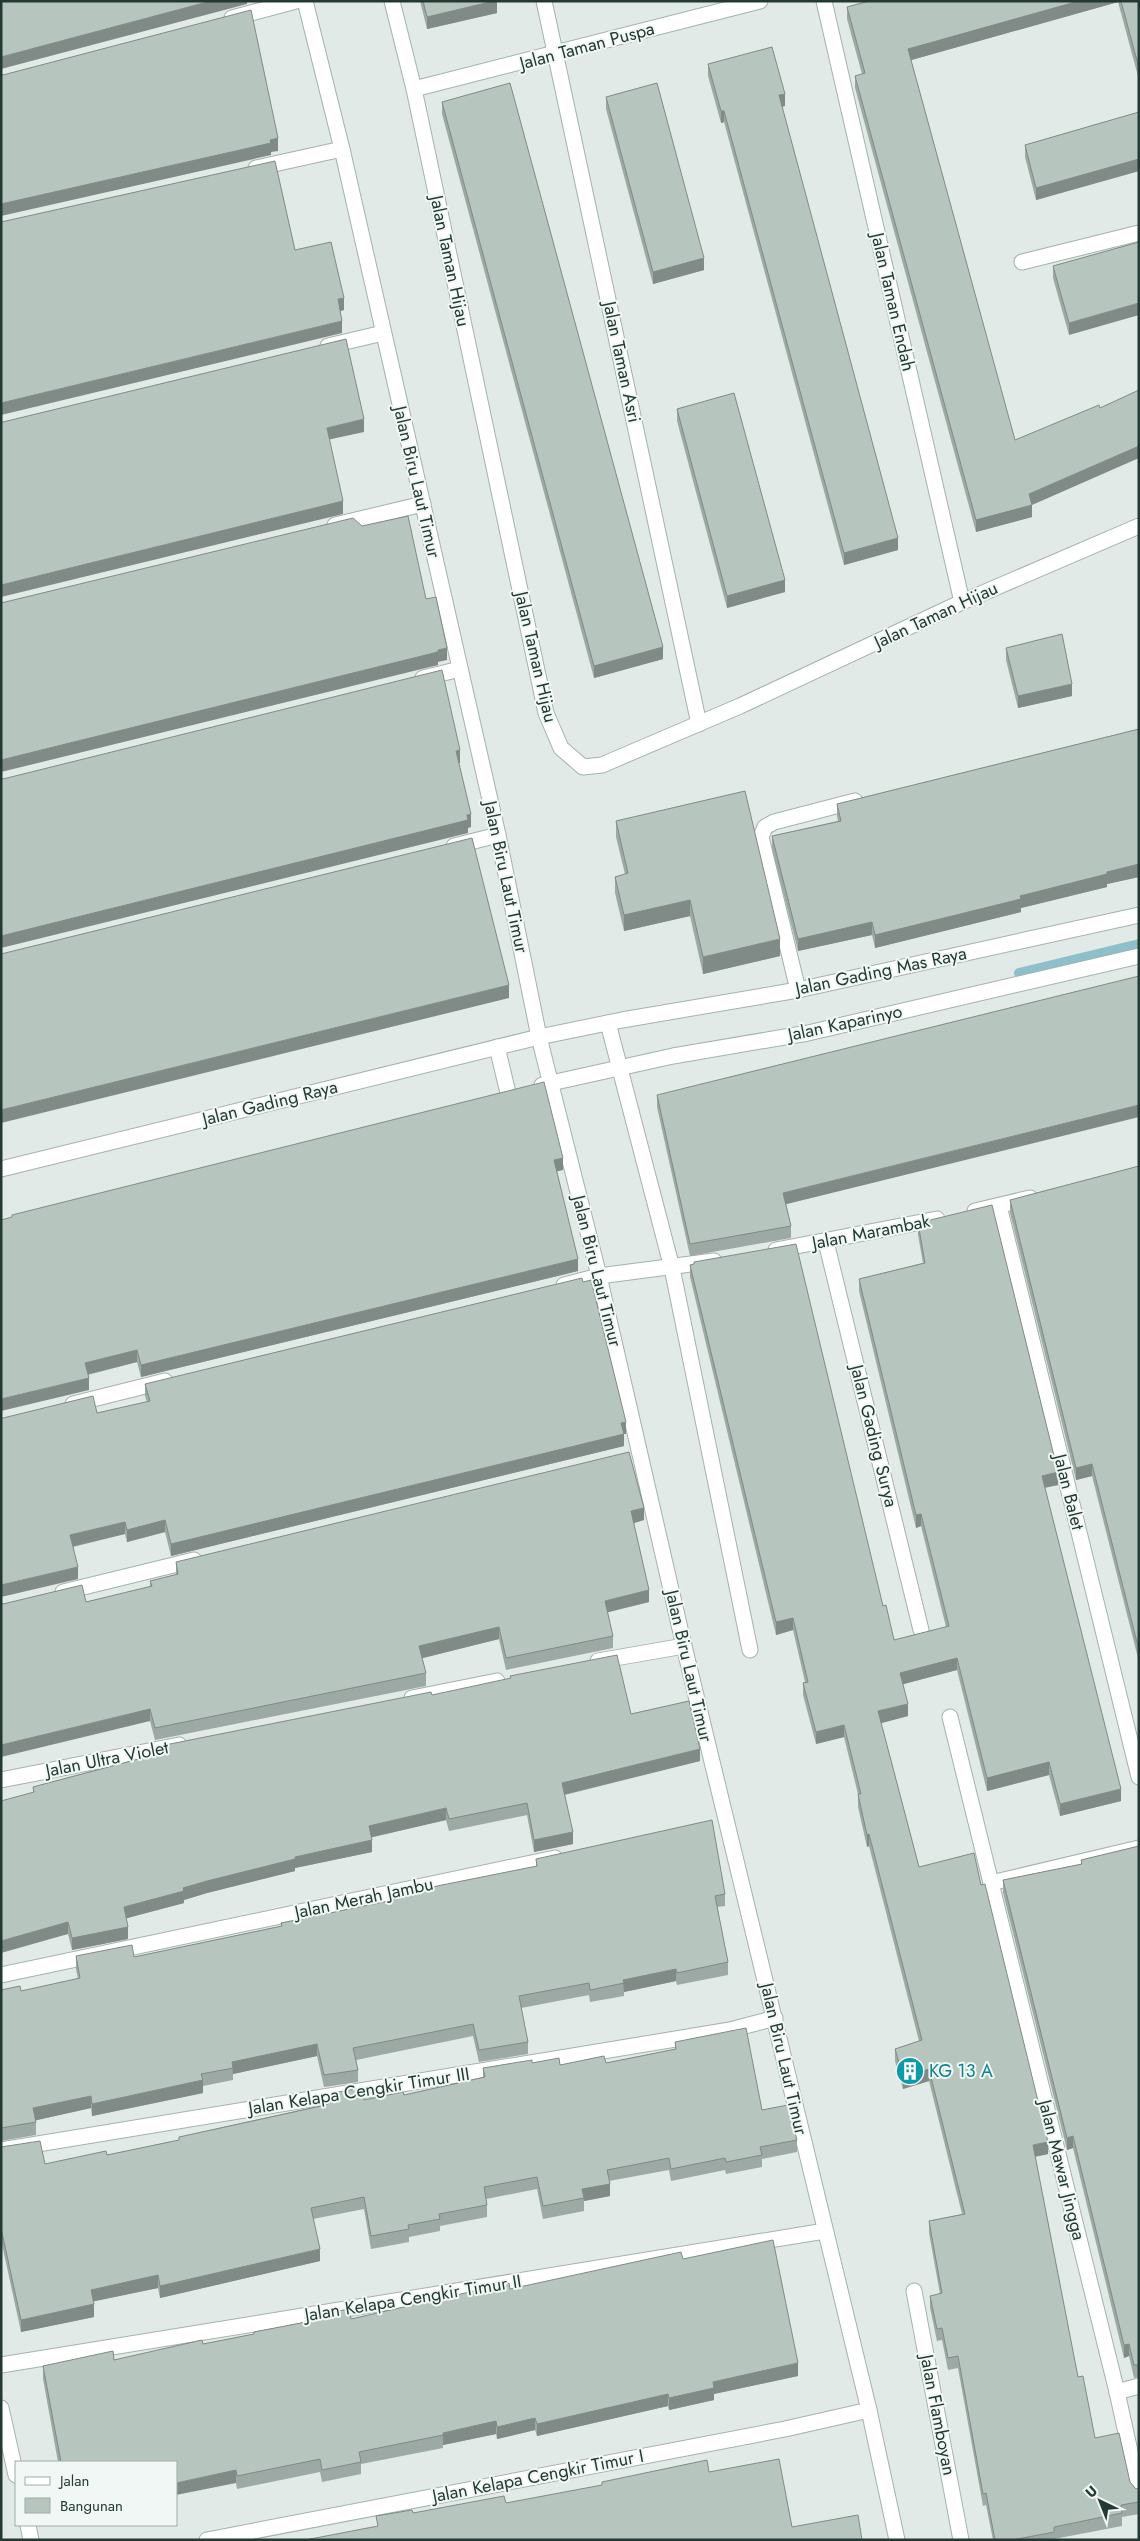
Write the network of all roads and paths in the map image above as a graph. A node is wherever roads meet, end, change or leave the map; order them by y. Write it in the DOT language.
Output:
graph roads {
  1 [pos="296,1"];
  2 [pos="305,1"];
  3 [pos="392,1"];
  4 [pos="544,1"];
  5 [pos="760,1"];
  6 [pos="824,1"];
  7 [pos="213,23"];
  8 [pos="556,54"];
  9 [pos="414,89"];
  10 [pos="342,148"];
  11 [pos="240,171"];
  12 [pos="1139,233"];
  13 [pos="1022,262"];
  14 [pos="383,333"];
  15 [pos="309,350"];
  16 [pos="423,504"];
  17 [pos="1139,526"];
  18 [pos="324,528"];
  19 [pos="962,602"];
  20 [pos="460,669"];
  21 [pos="410,681"];
  22 [pos="699,724"];
  23 [pos="873,797"];
  24 [pos="498,835"];
  25 [pos="435,850"];
  26 [pos="1139,915"];
  27 [pos="1139,956"];
  28 [pos="798,990"];
  29 [pos="610,1022"];
  30 [pos="556,1034"];
  31 [pos="536,1038"];
  32 [pos="497,1047"];
  33 [pos="613,1069"];
  34 [pos="556,1081"];
  35 [pos="508,1093"];
  36 [pos="489,1098"];
  37 [pos="1,1169"];
  38 [pos="1046,1194"];
  39 [pos="999,1206"];
  40 [pos="826,1242"];
  41 [pos="758,1253"];
  42 [pos="730,1258"];
  43 [pos="666,1268"];
  44 [pos="606,1275"];
  45 [pos="546,1289"];
  46 [pos="183,1377"];
  47 [pos="59,1407"];
  48 [pos="640,1452"];
  49 [pos="624,1456"];
  50 [pos="204,1558"];
  51 [pos="50,1595"];
  52 [pos="922,1630"];
  53 [pos="684,1646"];
  54 [pos="750,1650"];
  55 [pos="585,1664"];
  56 [pos="517,1678"];
  57 [pos="400,1701"];
  58 [pos="950,1717"];
  59 [pos="196,1742"];
  60 [pos="1139,1777"];
  61 [pos="1,1780"];
  62 [pos="726,1817"];
  63 [pos="708,1823"];
  64 [pos="1139,1848"];
  65 [pos="573,1854"];
  66 [pos="991,1883"];
  67 [pos="1,1975"];
  68 [pos="774,2018"];
  69 [pos="1,2150"];
  70 [pos="826,2231"];
  71 [pos="914,2291"];
  72 [pos="1,2365"];
  73 [pos="1139,2386"];
  74 [pos="1117,2392"];
  75 [pos="1,2408"];
  76 [pos="869,2410"];
  77 [pos="15,2471"];
  78 [pos="1139,2492"];
  79 [pos="28,2526"];
  80 [pos="31,2540"];
  81 [pos="207,2540"];
  82 [pos="897,2540"];
  83 [pos="961,2540"];
  1 -- 7 [label="street"];
  2 -- 10 [label="street, Jalan Biru Laut Timur"];
  3 -- 9 [label="street, Jalan Taman Hijau"];
  4 -- 8 [label="street, Jalan Taman Asri"];
  5 -- 8 [label="street, Jalan Taman Puspa"];
  6 -- 19 [label="street, Jalan Taman Endah"];
  8 -- 9 [label="street, Jalan Taman Puspa"];
  8 -- 22 [label="street, Jalan Taman Asri"];
  9 -- 22 [label="street, Jalan Taman Hijau"];
  10 -- 11 [label="street"];
  10 -- 14 [label="street, Jalan Biru Laut Timur"];
  12 -- 13 [label="street"];
  14 -- 15 [label="street"];
  14 -- 16 [label="street, Jalan Biru Laut Timur"];
  16 -- 18 [label="street"];
  16 -- 20 [label="street, Jalan Biru Laut Timur"];
  17 -- 19 [label="street, Jalan Taman Hijau"];
  19 -- 22 [label="street, Jalan Taman Hijau"];
  20 -- 21 [label="street"];
  20 -- 24 [label="street, Jalan Biru Laut Timur"];
  23 -- 28 [label="street"];
  24 -- 25 [label="street"];
  24 -- 31 [label="street, Jalan Biru Laut Timur"];
  26 -- 28 [label="street, Jalan Gading Mas Raya"];
  27 -- 33 [label="street, Jalan Kaparinyo"];
  28 -- 29 [label="street, Jalan Gading Mas Raya"];
  29 -- 30 [label="street, Jalan Gading Mas Raya"];
  29 -- 33 [label="street"];
  30 -- 31 [label="street, Jalan Gading Raya"];
  31 -- 32 [label="street, Jalan Gading Raya"];
  31 -- 34 [label="street, Jalan Biru Laut Timur"];
  32 -- 35 [label="street"];
  32 -- 37 [label="street, Jalan Gading Raya"];
  33 -- 34 [label="street, Jalan Kaparinyo"];
  33 -- 43 [label="street"];
  34 -- 35 [label="street"];
  34 -- 44 [label="street, Jalan Biru Laut Timur"];
  35 -- 36 [label="street"];
  38 -- 39 [label="street, Jalan Marambak"];
  39 -- 40 [label="street, Jalan Marambak"];
  39 -- 60 [label="street, Jalan Balet"];
  40 -- 41 [label="street, Jalan Marambak"];
  40 -- 52 [label="street, Jalan Gading Surya"];
  42 -- 43 [label="street"];
  43 -- 44 [label="street"];
  43 -- 54 [label="street"];
  44 -- 45 [label="street"];
  44 -- 48 [label="street, Jalan Biru Laut Timur"];
  46 -- 47 [label="street"];
  48 -- 49 [label="street"];
  48 -- 53 [label="street, Jalan Biru Laut Timur"];
  50 -- 51 [label="street"];
  53 -- 55 [label="street"];
  53 -- 62 [label="street, Jalan Biru Laut Timur"];
  56 -- 57 [label="street"];
  58 -- 66 [label="street, Jalan Mawar Jingga"];
  59 -- 61 [label="street, Jalan Ultra Violet"];
  62 -- 63 [label="street"];
  62 -- 68 [label="street, Jalan Biru Laut Timur"];
  64 -- 66 [label="street"];
  65 -- 67 [label="street, Jalan Merah Jambu"];
  66 -- 74 [label="street, Jalan Mawar Jingga"];
  68 -- 69 [label="street, Jalan Kelapa Cengkir Timur III"];
  68 -- 70 [label="street, Jalan Biru Laut Timur"];
  70 -- 72 [label="street, Jalan Kelapa Cengkir Timur II"];
  70 -- 76 [label="street, Jalan Biru Laut Timur"];
  71 -- 83 [label="street, Jalan Flamboyan"];
  73 -- 74 [label="street"];
  74 -- 78 [label="street, Jalan Mawar Jingga"];
  75 -- 77 [label="street"];
  76 -- 81 [label="street, Jalan Kelapa Cengkir Timur I"];
  76 -- 82 [label="street, Jalan Biru Laut Timur"];
  79 -- 80 [label="street"];
}
